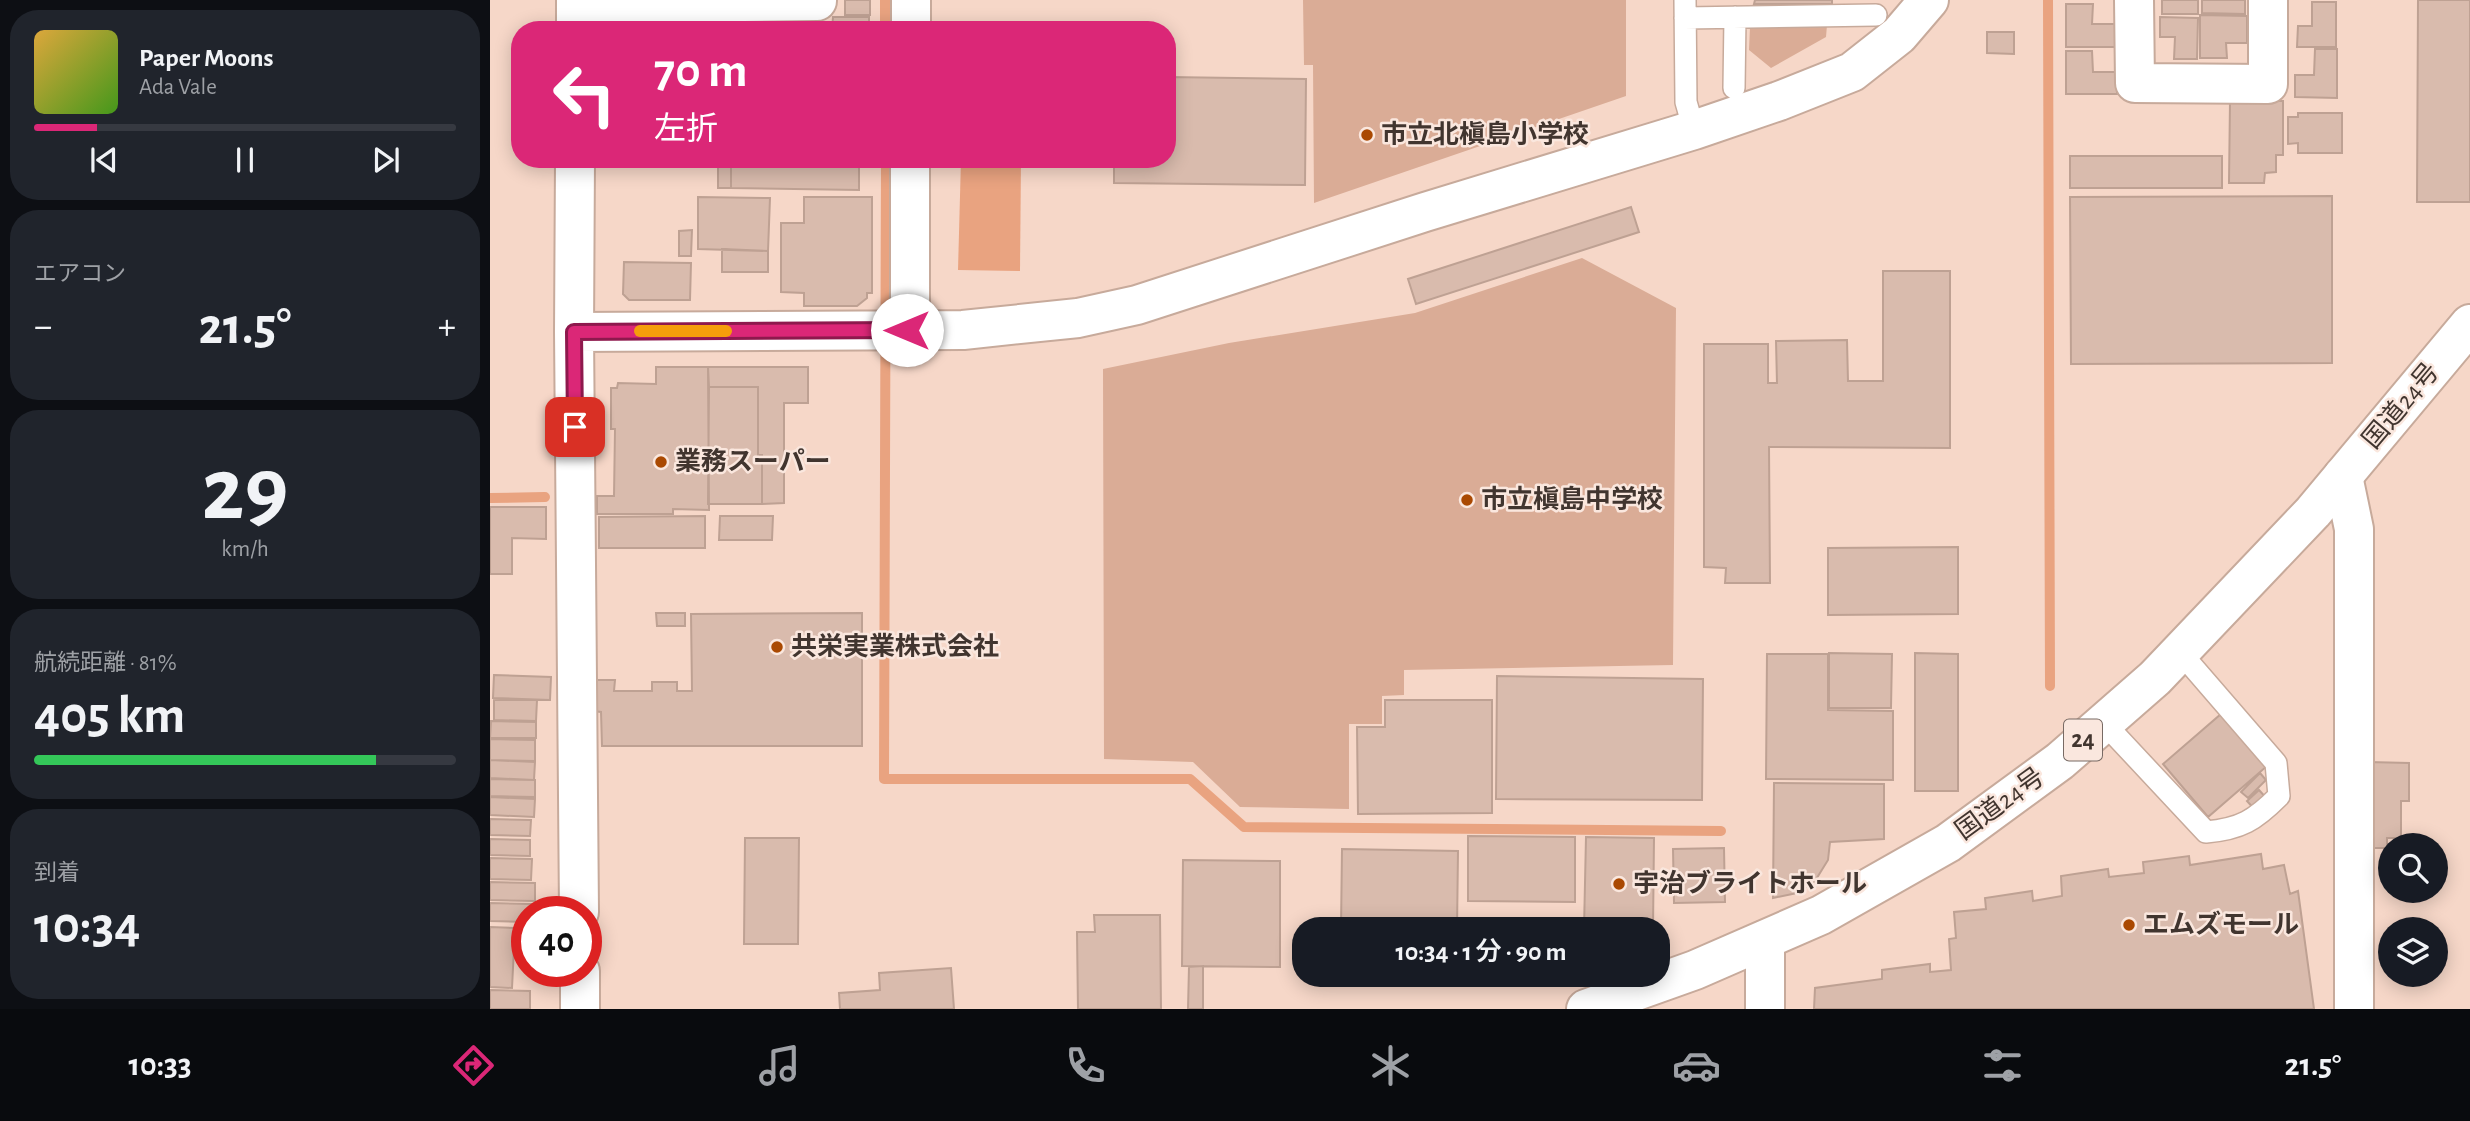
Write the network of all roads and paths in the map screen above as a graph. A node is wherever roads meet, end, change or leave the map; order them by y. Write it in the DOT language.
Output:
graph roads {
  1 [pos="911,0"];
  2 [pos="1929,0"];
  3 [pos="2134,0"];
  4 [pos="2268,0"];
  5 [pos="817,1"];
  6 [pos="1850,8"];
  7 [pos="1685,9"];
  8 [pos="576,11"];
  9 [pos="1876,15"];
  10 [pos="1735,17"];
  11 [pos="911,21"];
  12 [pos="1734,88"];
  13 [pos="1694,130"];
  14 [pos="575,168"];
  15 [pos="910,168"];
  16 [pos="2470,324"];
  17 [pos="909,330"];
  18 [pos="574,332"];
  19 [pos="2343,477"];
  20 [pos="2180,652"];
  21 [pos="2104,723"];
  22 [pos="579,896"];
  23 [pos="1765,940"];
  24 [pos="580,987"];
  25 [pos="580,1009"];
  26 [pos="1586,1009"];
  27 [pos="1765,1009"];
  28 [pos="2354,1009"];
  1 -- 11 [label="main road"];
  2 -- 13 [label="main road"];
  3 -- 4 [label="main road"];
  5 -- 8 [label="main road"];
  6 -- 9 [label="lane"];
  6 -- 10 [label="lane"];
  7 -- 10 [label="lane"];
  7 -- 13 [label="lane"];
  10 -- 12 [label="lane"];
  13 -- 17 [label="main road"];
  14 -- 18 [label="main road"];
  15 -- 17 [label="main road"];
  16 -- 19 [label="main road, 国道24号 / 24"];
  17 -- 18 [label="main road"];
  18 -- 22 [label="main road"];
  19 -- 20 [label="main road, 国道24号 / 24"];
  19 -- 28 [label="main road"];
  20 -- 21 [label="main road, 国道24号 / 24"];
  20 -- 21 [label="lane"];
  21 -- 23 [label="main road, 国道24号 / 24"];
  23 -- 26 [label="main road, 国道24号 / 24"];
  23 -- 27 [label="main road"];
  24 -- 25 [label="main road"];
}
